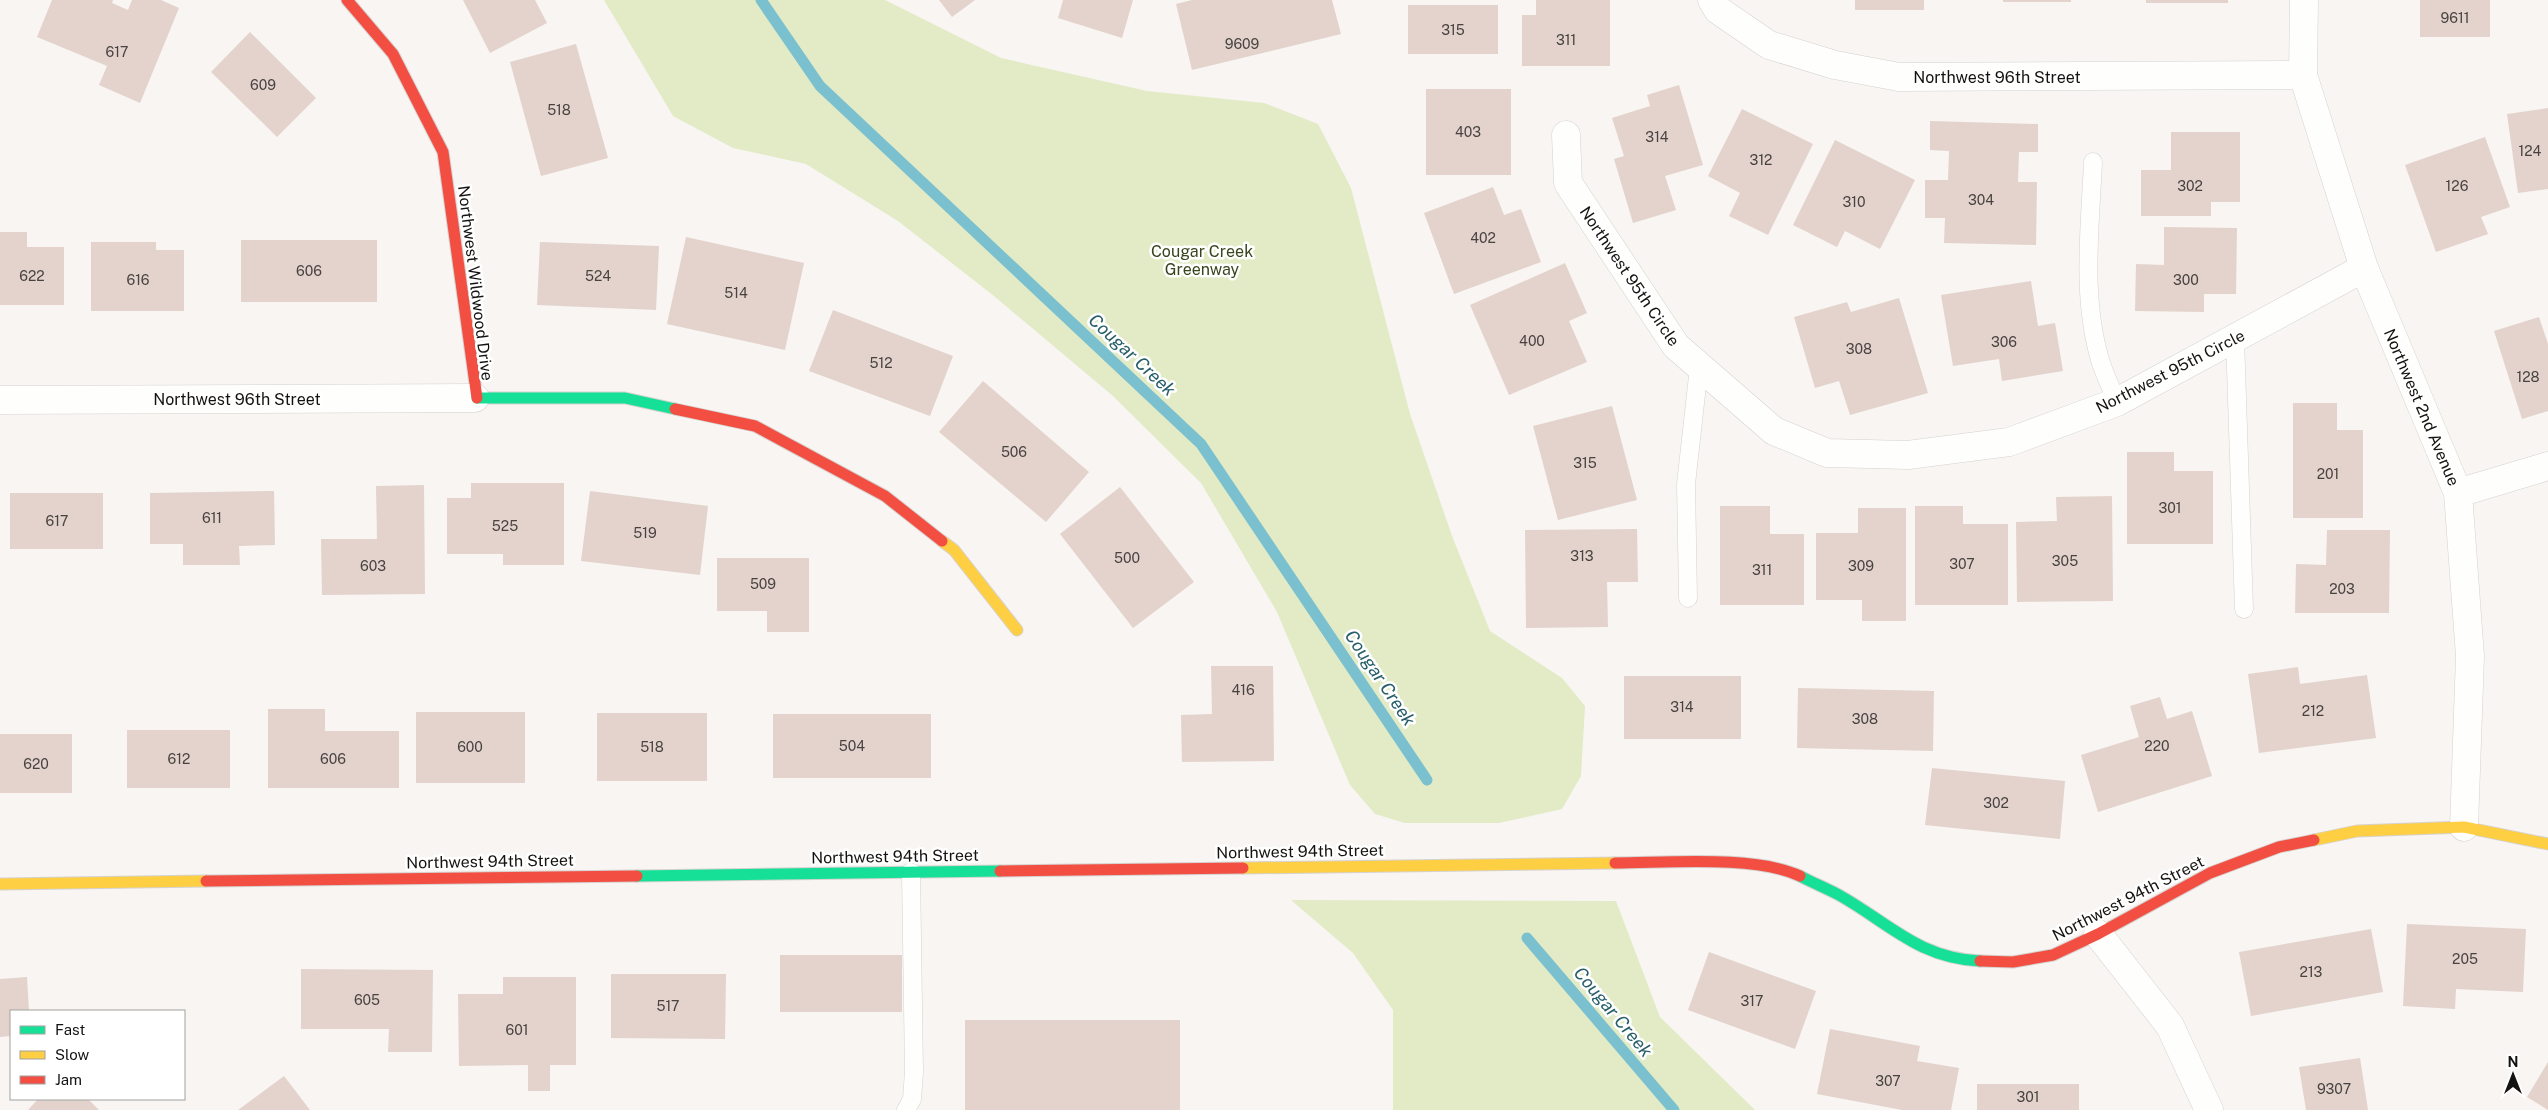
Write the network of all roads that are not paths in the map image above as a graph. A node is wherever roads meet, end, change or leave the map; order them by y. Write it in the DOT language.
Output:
graph roads {
  1 [pos="347,0"];
  2 [pos="1712,0"];
  3 [pos="2304,0"];
  4 [pos="2303,75"];
  5 [pos="1566,135"];
  6 [pos="2093,162"];
  7 [pos="2364,268"];
  8 [pos="2235,338"];
  9 [pos="1700,367"];
  10 [pos="474,398"];
  11 [pos="0,400"];
  12 [pos="2117,402"];
  13 [pos="2548,466"];
  14 [pos="2458,493"];
  15 [pos="1688,598"];
  16 [pos="2244,610"];
  17 [pos="1017,630"];
  18 [pos="2464,827"];
  19 [pos="2548,844"];
  20 [pos="911,872"];
  21 [pos="0,884"];
  22 [pos="2098,934"];
  23 [pos="906,1110"];
  24 [pos="2209,1110"];
  1 -- 10 [label="street, Northwest Wildwood Drive"];
  2 -- 4 [label="street, Northwest 96th Street"];
  3 -- 4 [label="street, Northwest 2nd Avenue"];
  4 -- 7 [label="street, Northwest 2nd Avenue"];
  5 -- 9 [label="street, Northwest 95th Circle"];
  6 -- 12 [label="lane"];
  7 -- 8 [label="street, Northwest 95th Circle"];
  7 -- 14 [label="street, Northwest 2nd Avenue"];
  8 -- 12 [label="street, Northwest 95th Circle"];
  8 -- 16 [label="lane"];
  9 -- 12 [label="street, Northwest 95th Circle"];
  9 -- 15 [label="lane"];
  10 -- 11 [label="street, Northwest 96th Street"];
  10 -- 17 [label="street, Northwest Wildwood Drive"];
  13 -- 14 [label="street"];
  14 -- 18 [label="street, Northwest 2nd Avenue"];
  18 -- 19 [label="street, Northwest 94th Street"];
  18 -- 22 [label="street, Northwest 94th Street"];
  20 -- 21 [label="street, Northwest 94th Street"];
  20 -- 22 [label="street, Northwest 94th Street"];
  20 -- 23 [label="lane"];
  22 -- 24 [label="street"];
}
